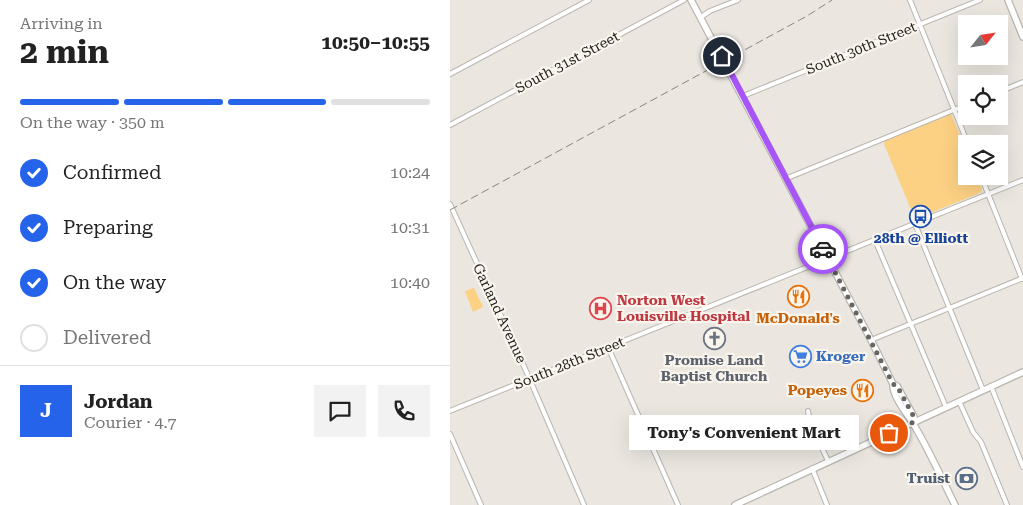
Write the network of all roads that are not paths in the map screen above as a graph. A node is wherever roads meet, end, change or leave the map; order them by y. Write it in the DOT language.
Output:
graph roads {
  1 [pos="589,0"];
  2 [pos="684,0"];
  3 [pos="691,0"];
  4 [pos="738,0"];
  5 [pos="910,0"];
  6 [pos="980,0"];
  7 [pos="1008,0"];
  8 [pos="700,17"];
  9 [pos="920,24"];
  10 [pos="1023,37"];
  11 [pos="450,74"];
  12 [pos="1023,82"];
  13 [pos="1008,88"];
  14 [pos="742,96"];
  15 [pos="958,108"];
  16 [pos="954,110"];
  17 [pos="450,125"];
  18 [pos="964,135"];
  19 [pos="785,179"];
  20 [pos="1023,180"];
  21 [pos="984,185"];
  22 [pos="988,194"];
  23 [pos="450,204"];
  24 [pos="915,224"];
  25 [pos="875,240"];
  26 [pos="828,258"];
  27 [pos="1023,280"];
  28 [pos="950,308"];
  29 [pos="911,324"];
  30 [pos="871,340"];
  31 [pos="608,347"];
  32 [pos="1023,372"];
  33 [pos="530,379"];
  34 [pos="991,386"];
  35 [pos="983,390"];
  36 [pos="959,401"];
  37 [pos="946,407"];
  38 [pos="450,411"];
  39 [pos="808,411"];
  40 [pos="912,423"];
  41 [pos="450,434"];
  42 [pos="828,461"];
  43 [pos="1023,467"];
  44 [pos="812,468"];
  45 [pos="481,505"];
  46 [pos="584,505"];
  47 [pos="678,505"];
  48 [pos="735,505"];
  49 [pos="827,505"];
  50 [pos="955,505"];
  51 [pos="1007,505"];
  1 -- 11 [label="street"];
  2 -- 17 [label="street, South 31st Street"];
  3 -- 8 [label="street"];
  4 -- 8 [label="street"];
  5 -- 9 [label="street"];
  6 -- 9 [label="street, South 30th Street"];
  7 -- 10 [label="street"];
  8 -- 14 [label="street"];
  9 -- 14 [label="street, South 30th Street"];
  9 -- 16 [label="street"];
  12 -- 13 [label="street"];
  14 -- 19 [label="street"];
  15 -- 16 [label="street"];
  16 -- 18 [label="street"];
  16 -- 19 [label="street"];
  19 -- 26 [label="street"];
  20 -- 22 [label="street, South 28th Street"];
  21 -- 22 [label="street"];
  22 -- 24 [label="street, South 28th Street"];
  22 -- 27 [label="street"];
  23 -- 33 [label="street, Garland Avenue"];
  24 -- 25 [label="street, South 28th Street"];
  24 -- 28 [label="street"];
  25 -- 26 [label="street, South 28th Street"];
  25 -- 29 [label="street"];
  26 -- 30 [label="street"];
  26 -- 31 [label="street, South 28th Street"];
  27 -- 28 [label="street"];
  28 -- 29 [label="street"];
  28 -- 35 [label="street"];
  29 -- 30 [label="street"];
  29 -- 37 [label="street"];
  30 -- 40 [label="street"];
  31 -- 33 [label="street, South 28th Street"];
  31 -- 47 [label="street"];
  32 -- 34 [label="street"];
  33 -- 38 [label="street, South 28th Street"];
  33 -- 46 [label="street, Garland Avenue"];
  34 -- 35 [label="street"];
  34 -- 43 [label="street"];
  35 -- 36 [label="street"];
  36 -- 37 [label="street"];
  36 -- 51 [label="street"];
  37 -- 40 [label="street"];
  39 -- 42 [label="street"];
  40 -- 42 [label="street"];
  40 -- 50 [label="street"];
  41 -- 45 [label="street"];
  42 -- 44 [label="street"];
  44 -- 48 [label="street"];
  44 -- 49 [label="street"];
}
